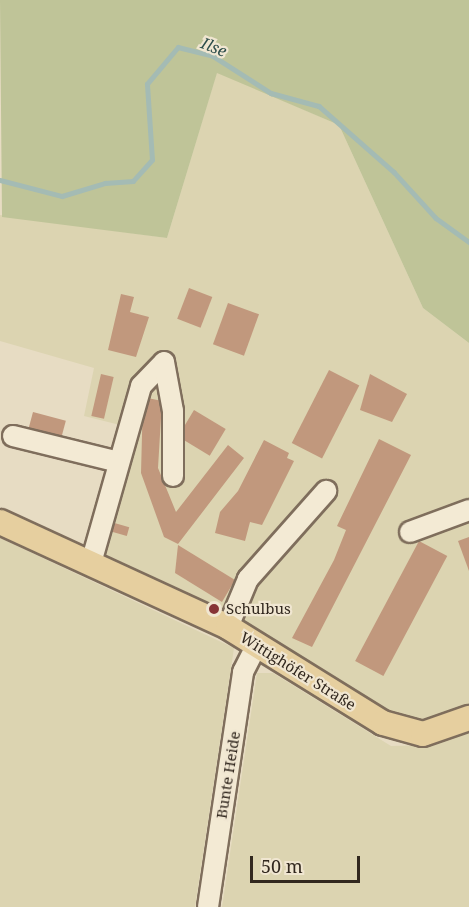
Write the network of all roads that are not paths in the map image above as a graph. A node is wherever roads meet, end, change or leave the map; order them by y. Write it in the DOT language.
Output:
graph roads {
  1 [pos="14,436"];
  2 [pos="119,462"];
  3 [pos="173,476"];
  4 [pos="326,491"];
  5 [pos="469,510"];
  6 [pos="0,522"];
  7 [pos="410,532"];
  8 [pos="91,563"];
  9 [pos="228,627"];
  10 [pos="256,646"];
  11 [pos="469,718"];
  12 [pos="208,907"];
  1 -- 2 [label="street"];
  2 -- 3 [label="street"];
  2 -- 8 [label="street"];
  4 -- 9 [label="street"];
  5 -- 7 [label="street"];
  6 -- 8 [label="main road, Wittighöfer Straße"];
  8 -- 9 [label="main road, Wittighöfer Straße"];
  9 -- 10 [label="main road, Wittighöfer Straße"];
  10 -- 11 [label="main road, Wittighöfer Straße"];
  10 -- 12 [label="street, Bunte Heide"];
}
